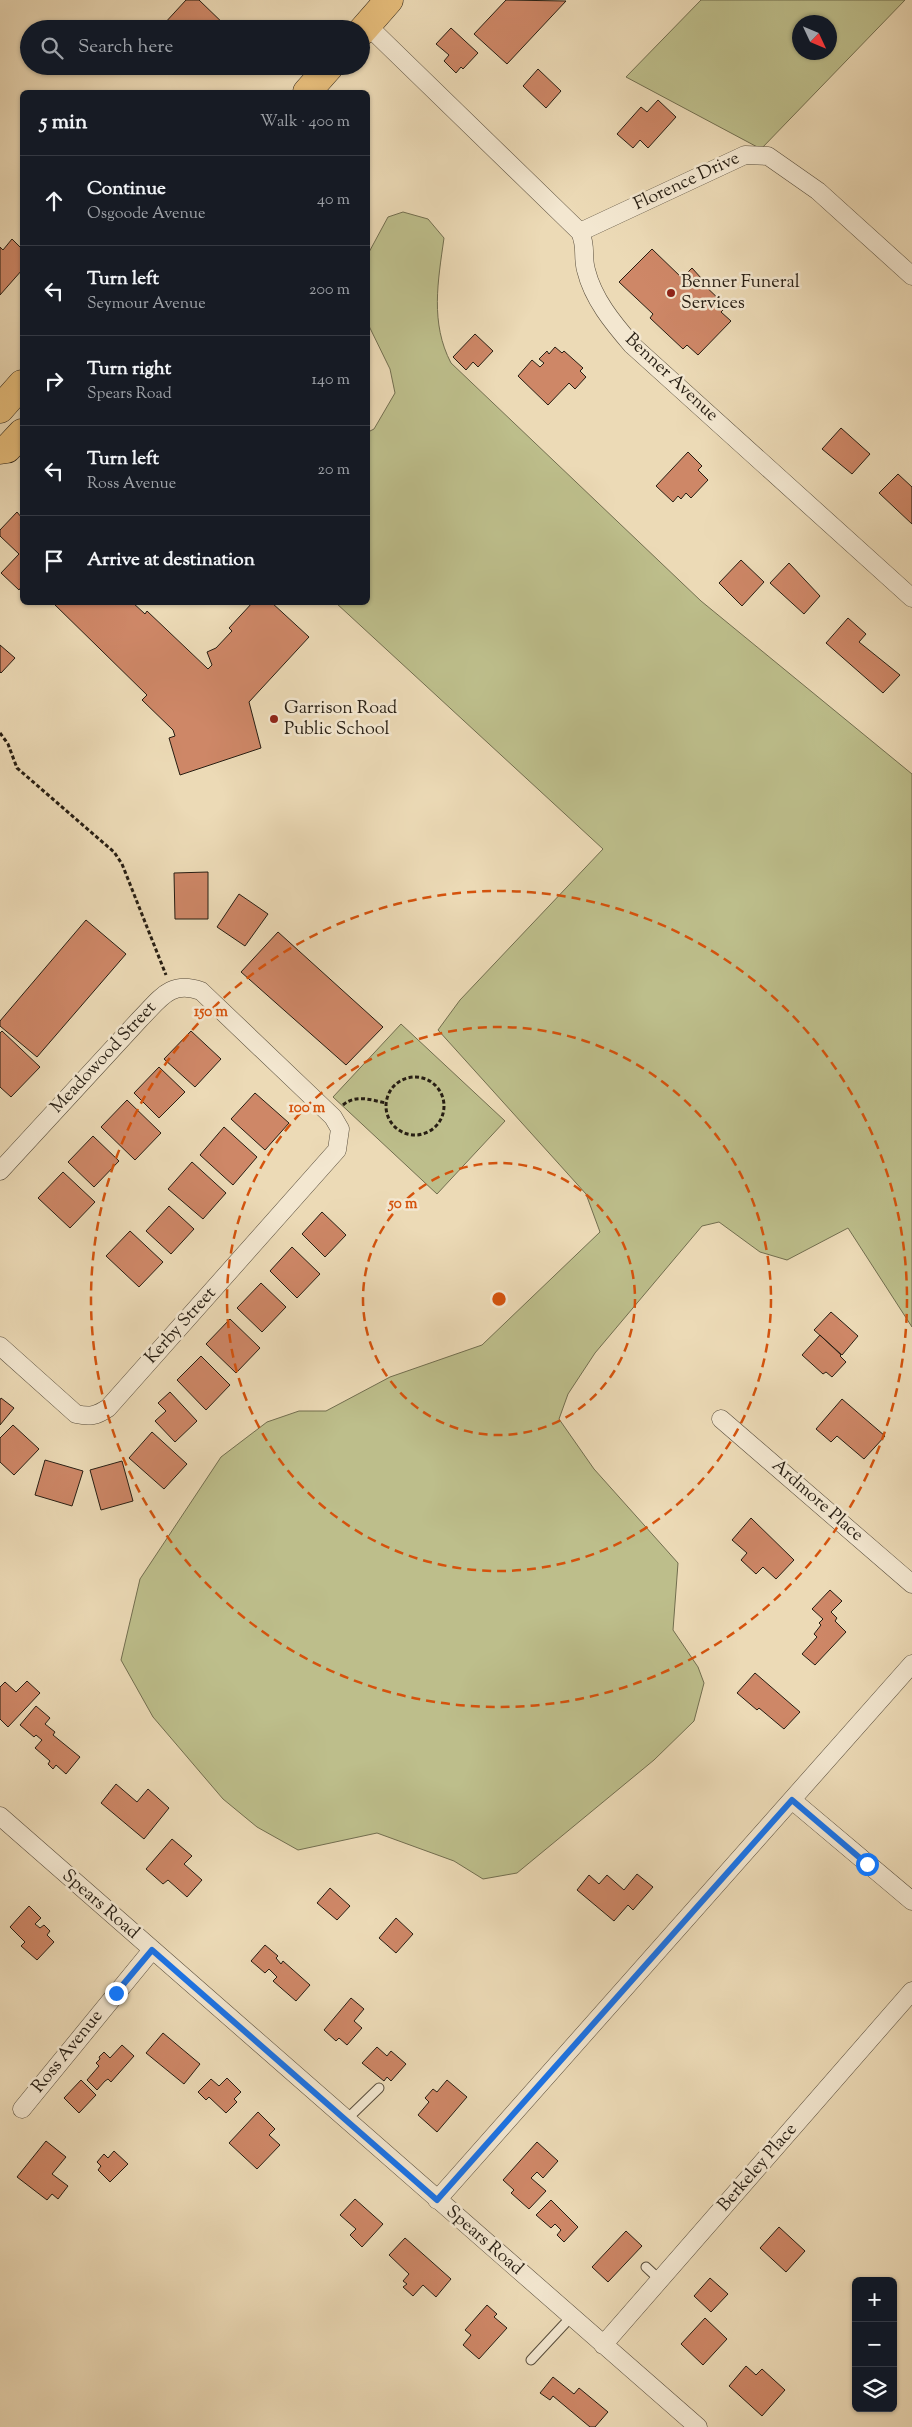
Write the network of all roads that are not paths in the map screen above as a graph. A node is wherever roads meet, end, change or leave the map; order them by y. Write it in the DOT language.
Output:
graph roads {
  1 [pos="389,0"];
  2 [pos="370,22"];
  3 [pos="370,35"];
  4 [pos="322,75"];
  5 [pos="309,90"];
  6 [pos="580,232"];
  7 [pos="912,276"];
  8 [pos="20,386"];
  9 [pos="0,409"];
  10 [pos="20,435"];
  11 [pos="0,450"];
  12 [pos="912,598"];
  13 [pos="340,1139"];
  14 [pos="0,1171"];
  15 [pos="0,1346"];
  16 [pos="721,1419"];
  17 [pos="912,1584"];
  18 [pos="912,1664"];
  19 [pos="792,1800"];
  20 [pos="0,1816"];
  21 [pos="912,1901"];
  22 [pos="152,1950"];
  23 [pos="912,1992"];
  24 [pos="379,2088"];
  25 [pos="22,2108"];
  26 [pos="346,2120"];
  27 [pos="437,2200"];
  28 [pos="646,2267"];
  29 [pos="660,2280"];
  30 [pos="571,2317"];
  31 [pos="603,2345"];
  32 [pos="532,2360"];
  33 [pos="698,2427"];
  1 -- 2 [label="main road"];
  3 -- 6 [label="street"];
  4 -- 5 [label="main road"];
  6 -- 7 [label="street, Florence Drive"];
  6 -- 12 [label="street, Benner Avenue"];
  8 -- 9 [label="main road"];
  10 -- 11 [label="main road"];
  13 -- 14 [label="street, Meadowood Street"];
  13 -- 15 [label="street, Kerby Street"];
  16 -- 17 [label="street, Ardmore Place"];
  18 -- 19 [label="street"];
  19 -- 21 [label="street"];
  19 -- 27 [label="street"];
  20 -- 22 [label="street, Spears Road"];
  22 -- 25 [label="street, Ross Avenue"];
  22 -- 26 [label="street, Spears Road"];
  23 -- 29 [label="street, Berkeley Place"];
  24 -- 26 [label="lane"];
  26 -- 27 [label="street, Spears Road"];
  27 -- 30 [label="street, Spears Road"];
  28 -- 29 [label="lane"];
  29 -- 31 [label="street, Berkeley Place"];
  30 -- 31 [label="street, Spears Road"];
  30 -- 32 [label="lane"];
  31 -- 33 [label="street, Spears Road"];
}
